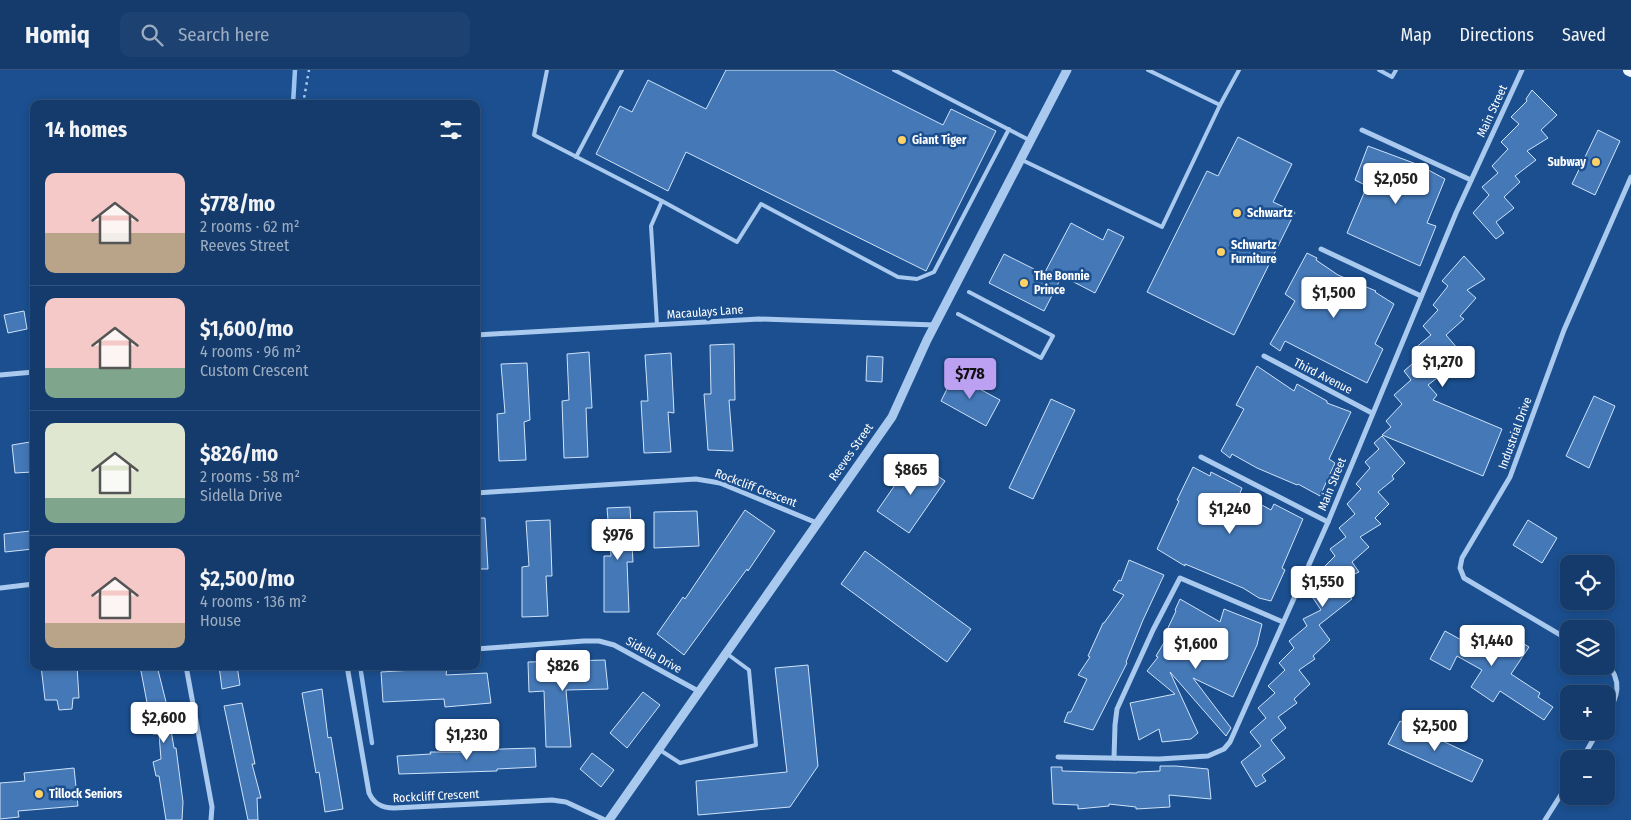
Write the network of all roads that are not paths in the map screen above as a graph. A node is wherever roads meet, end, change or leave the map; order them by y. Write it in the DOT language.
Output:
graph roads {
  1 [pos="546,70"];
  2 [pos="622,70"];
  3 [pos="894,70"];
  4 [pos="1067,70"];
  5 [pos="1148,70"];
  6 [pos="1239,70"];
  7 [pos="1379,70"];
  8 [pos="1396,70"];
  9 [pos="1522,70"];
  10 [pos="1220,105"];
  11 [pos="1009,129"];
  12 [pos="1362,130"];
  13 [pos="1031,141"];
  14 [pos="576,157"];
  15 [pos="1022,160"];
  16 [pos="1631,177"];
  17 [pos="1471,180"];
  18 [pos="662,201"];
  19 [pos="1321,249"];
  20 [pos="969,292"];
  21 [pos="1421,296"];
  22 [pos="958,314"];
  23 [pos="657,325"];
  24 [pos="936,325"];
  25 [pos="480,335"];
  26 [pos="1264,356"];
  27 [pos="30,372"];
  28 [pos="0,375"];
  29 [pos="1372,412"];
  30 [pos="1201,457"];
  31 [pos="480,493"];
  32 [pos="1328,522"];
  33 [pos="817,523"];
  34 [pos="30,584"];
  35 [pos="0,588"];
  36 [pos="1283,622"];
  37 [pos="1560,635"];
  38 [pos="480,649"];
  39 [pos="726,653"];
  40 [pos="187,670"];
  41 [pos="348,670"];
  42 [pos="1614,675"];
  43 [pos="700,692"];
  44 [pos="1615,701"];
  45 [pos="659,749"];
  46 [pos="1058,756"];
  47 [pos="1114,758"];
  48 [pos="1560,796"];
  49 [pos="211,820"];
  50 [pos="605,820"];
  51 [pos="609,820"];
  52 [pos="1545,820"];
  1 -- 14 [label="lane"];
  2 -- 14 [label="lane"];
  3 -- 11 [label="lane"];
  4 -- 13 [label="street, Reeves Street"];
  5 -- 10 [label="lane"];
  6 -- 10 [label="lane"];
  7 -- 8 [label="lane"];
  9 -- 17 [label="street, Main Street"];
  10 -- 15 [label="lane"];
  11 -- 13 [label="lane"];
  11 -- 18 [label="lane"];
  12 -- 17 [label="street"];
  13 -- 15 [label="street, Reeves Street"];
  14 -- 18 [label="lane"];
  15 -- 24 [label="street, Reeves Street"];
  16 -- 37 [label="street, Industrial Drive"];
  17 -- 21 [label="street, Main Street"];
  18 -- 23 [label="lane"];
  19 -- 21 [label="street"];
  20 -- 22 [label="lane"];
  21 -- 29 [label="street, Main Street"];
  23 -- 24 [label="street, Macaulays Lane"];
  23 -- 25 [label="street, Macaulays Lane"];
  24 -- 33 [label="street, Reeves Street"];
  26 -- 29 [label="street, Third Avenue"];
  27 -- 28 [label="street"];
  29 -- 32 [label="street, Main Street"];
  30 -- 32 [label="street"];
  31 -- 33 [label="street, Rockcliff Crescent"];
  32 -- 36 [label="street, Main Street"];
  33 -- 39 [label="street, Reeves Street"];
  34 -- 35 [label="street"];
  36 -- 47 [label="street, Main Street"];
  36 -- 47 [label="street"];
  38 -- 43 [label="street, Sidella Drive"];
  39 -- 43 [label="street, Reeves Street"];
  39 -- 45 [label="lane"];
  40 -- 49 [label="street"];
  41 -- 50 [label="street, Rockcliff Crescent"];
  42 -- 44 [label="street"];
  43 -- 45 [label="street, Reeves Street"];
  45 -- 51 [label="street, Reeves Street"];
  46 -- 47 [label="street, Main Street"];
  48 -- 52 [label="street"];
}
